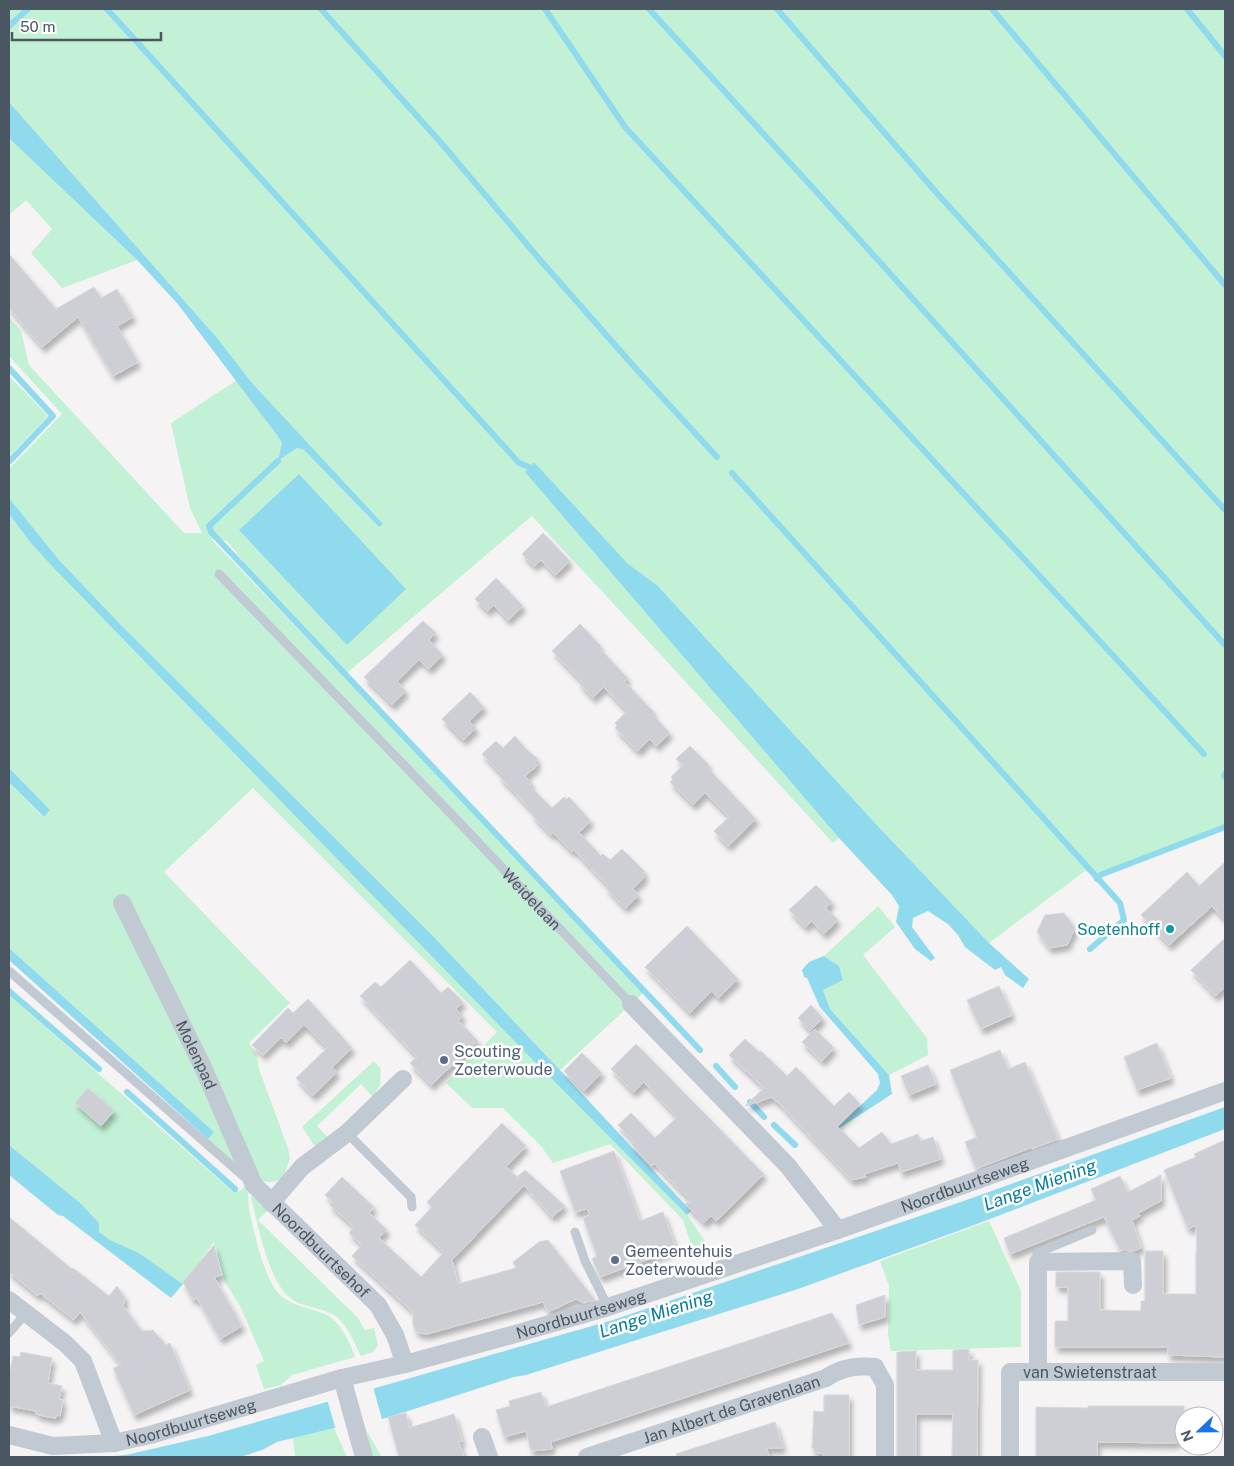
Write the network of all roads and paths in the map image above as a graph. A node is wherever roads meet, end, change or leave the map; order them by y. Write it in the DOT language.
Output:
graph roads {
  1 [pos="219,574"];
  2 [pos="122,903"];
  3 [pos="9,970"];
  4 [pos="631,1004"];
  5 [pos="403,1079"];
  6 [pos="1225,1090"];
  7 [pos="348,1133"];
  8 [pos="254,1186"];
  9 [pos="271,1203"];
  10 [pos="412,1207"];
  11 [pos="838,1230"];
  12 [pos="1092,1230"];
  13 [pos="575,1232"];
  14 [pos="1038,1262"];
  15 [pos="1132,1285"];
  16 [pos="9,1300"];
  17 [pos="608,1307"];
  18 [pos="26,1313"];
  19 [pos="9,1333"];
  20 [pos="405,1364"];
  21 [pos="1038,1371"];
  22 [pos="1225,1372"];
  23 [pos="344,1383"];
  24 [pos="9,1435"];
  25 [pos="482,1438"];
  26 [pos="114,1443"];
  27 [pos="364,1457"];
  28 [pos="489,1457"];
  29 [pos="576,1457"];
  30 [pos="586,1457"];
  31 [pos="885,1457"];
  32 [pos="1010,1457"];
  1 -- 4 [label="lane, Weidelaan"];
  2 -- 8 [label="street, Molenpad"];
  3 -- 8 [label="lane"];
  4 -- 11 [label="street, Weidelaan"];
  5 -- 7 [label="street, Noordbuurtsehof"];
  6 -- 11 [label="street, Noordbuurtseweg"];
  7 -- 9 [label="street, Noordbuurtsehof"];
  7 -- 10 [label="lane"];
  8 -- 9 [label="street, Molenpad"];
  9 -- 20 [label="street, Noordbuurtsehof"];
  11 -- 17 [label="street, Noordbuurtseweg"];
  12 -- 14 [label="lane"];
  13 -- 17 [label="lane"];
  14 -- 15 [label="street"];
  14 -- 21 [label="street"];
  16 -- 18 [label="street"];
  17 -- 20 [label="street, Noordbuurtseweg"];
  18 -- 19 [label="lane"];
  18 -- 26 [label="street"];
  20 -- 23 [label="street, Noordbuurtseweg"];
  21 -- 22 [label="street, van Swietenstraat"];
  21 -- 32 [label="street, van Swietenstraat"];
  23 -- 26 [label="street, Noordbuurtseweg"];
  23 -- 27 [label="street"];
  24 -- 26 [label="street, Noordbuurtseweg"];
  25 -- 28 [label="street"];
  29 -- 30 [label="street, Jan Albert de Gravenlaan"];
  30 -- 31 [label="street, Jan Albert de Gravenlaan"];
}
